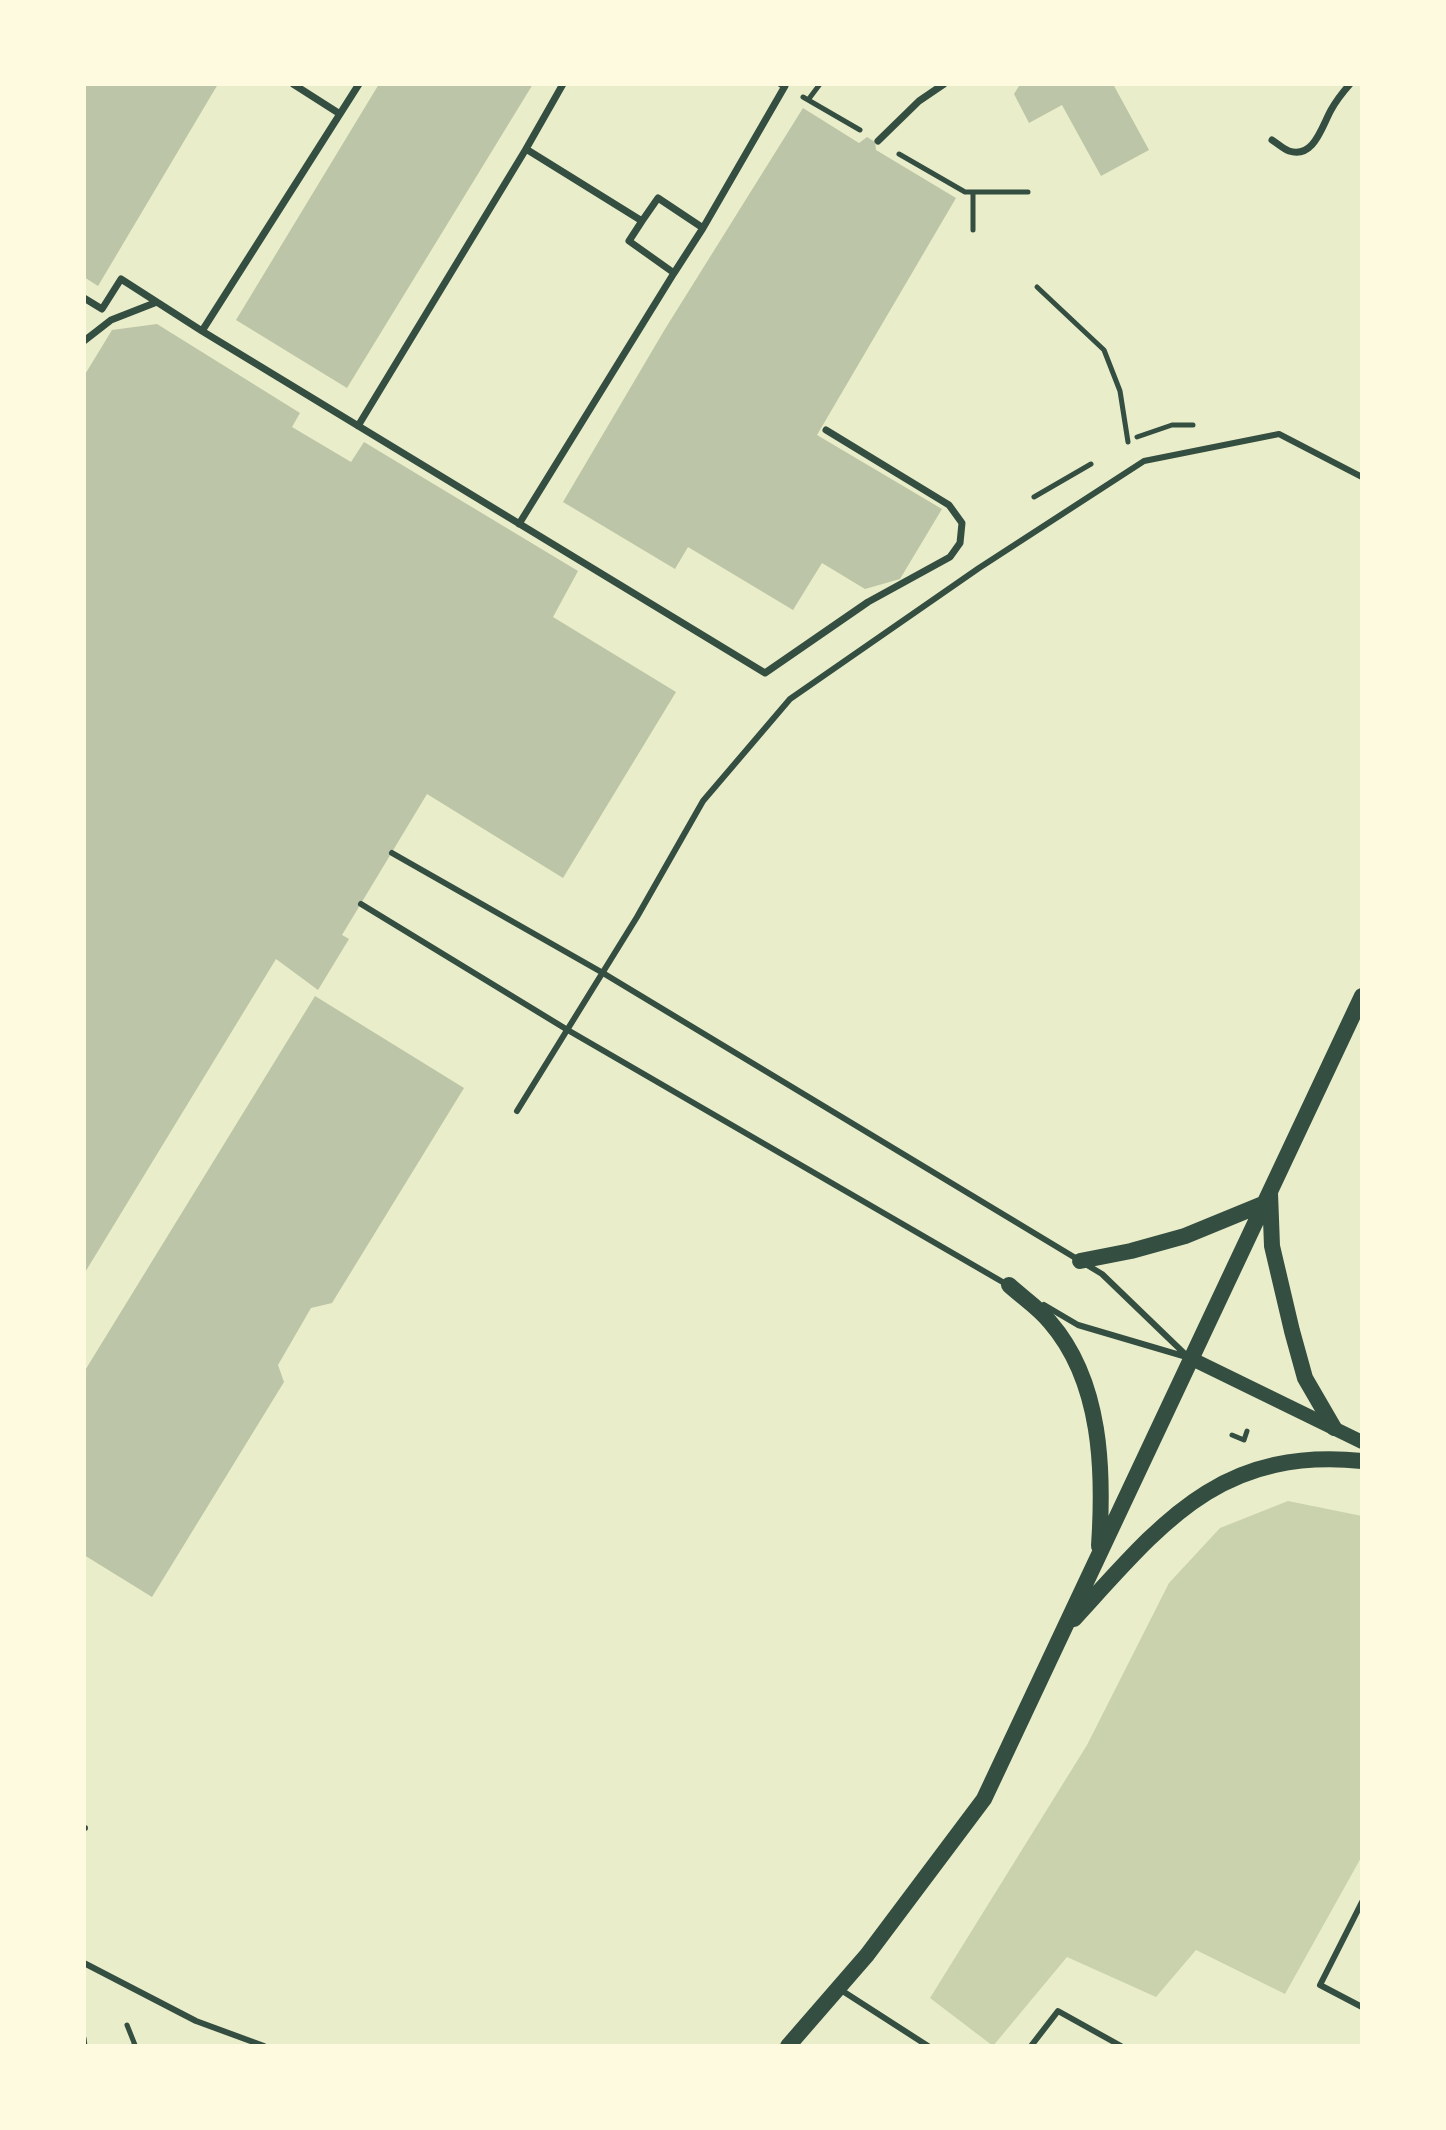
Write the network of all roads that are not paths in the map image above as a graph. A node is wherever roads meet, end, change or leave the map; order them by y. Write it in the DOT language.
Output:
graph roads {
  1 [pos="293,84"];
  2 [pos="359,84"];
  3 [pos="563,84"];
  4 [pos="781,84"];
  5 [pos="944,84"];
  6 [pos="1350,84"];
  7 [pos="340,114"];
  8 [pos="1272,140"];
  9 [pos="878,141"];
  10 [pos="526,149"];
  11 [pos="642,221"];
  12 [pos="703,228"];
  13 [pos="674,273"];
  14 [pos="84,298"];
  15 [pos="157,302"];
  16 [pos="202,331"];
  17 [pos="84,341"];
  18 [pos="358,426"];
  19 [pos="826,430"];
  20 [pos="1362,477"];
  21 [pos="519,524"];
  22 [pos="392,853"];
  23 [pos="361,904"];
  24 [pos="603,973"];
  25 [pos="1362,996"];
  26 [pos="566,1029"];
  27 [pos="517,1111"];
  28 [pos="1266,1198"];
  29 [pos="1080,1261"];
  30 [pos="1009,1285"];
  31 [pos="1190,1358"];
  32 [pos="1334,1428"];
  33 [pos="1362,1442"];
  34 [pos="1362,1461"];
  35 [pos="1099,1553"];
  36 [pos="1065,1629"];
  37 [pos="1362,1902"];
  38 [pos="84,1963"];
  39 [pos="838,1988"];
  40 [pos="1362,2007"];
  41 [pos="264,2046"];
  42 [pos="788,2046"];
  43 [pos="928,2046"];
  44 [pos="1031,2046"];
  45 [pos="1121,2046"];
  1 -- 7 [label="street"];
  2 -- 7 [label="street"];
  3 -- 10 [label="street"];
  4 -- 12 [label="street"];
  5 -- 9 [label="street"];
  6 -- 8 [label="street"];
  7 -- 16 [label="street"];
  10 -- 11 [label="street"];
  10 -- 18 [label="street"];
  11 -- 12 [label="street"];
  11 -- 13 [label="street"];
  12 -- 13 [label="street"];
  13 -- 21 [label="street"];
  14 -- 15 [label="street"];
  15 -- 16 [label="street"];
  15 -- 17 [label="street"];
  16 -- 18 [label="street"];
  18 -- 21 [label="street"];
  19 -- 21 [label="street"];
  20 -- 24 [label="lane"];
  22 -- 24 [label="lane"];
  23 -- 26 [label="lane"];
  24 -- 26 [label="lane"];
  24 -- 29 [label="lane"];
  25 -- 28 [label="main road"];
  26 -- 27 [label="lane"];
  26 -- 30 [label="lane"];
  28 -- 29 [label="main road"];
  28 -- 31 [label="main road"];
  28 -- 32 [label="main road"];
  29 -- 31 [label="lane"];
  30 -- 31 [label="lane"];
  30 -- 35 [label="main road"];
  31 -- 32 [label="street"];
  31 -- 35 [label="main road"];
  32 -- 33 [label="street"];
  34 -- 36 [label="main road"];
  35 -- 36 [label="main road"];
  36 -- 39 [label="main road"];
  37 -- 40 [label="lane"];
  38 -- 41 [label="lane"];
  39 -- 42 [label="main road"];
  39 -- 43 [label="lane"];
  44 -- 45 [label="lane"];
}
